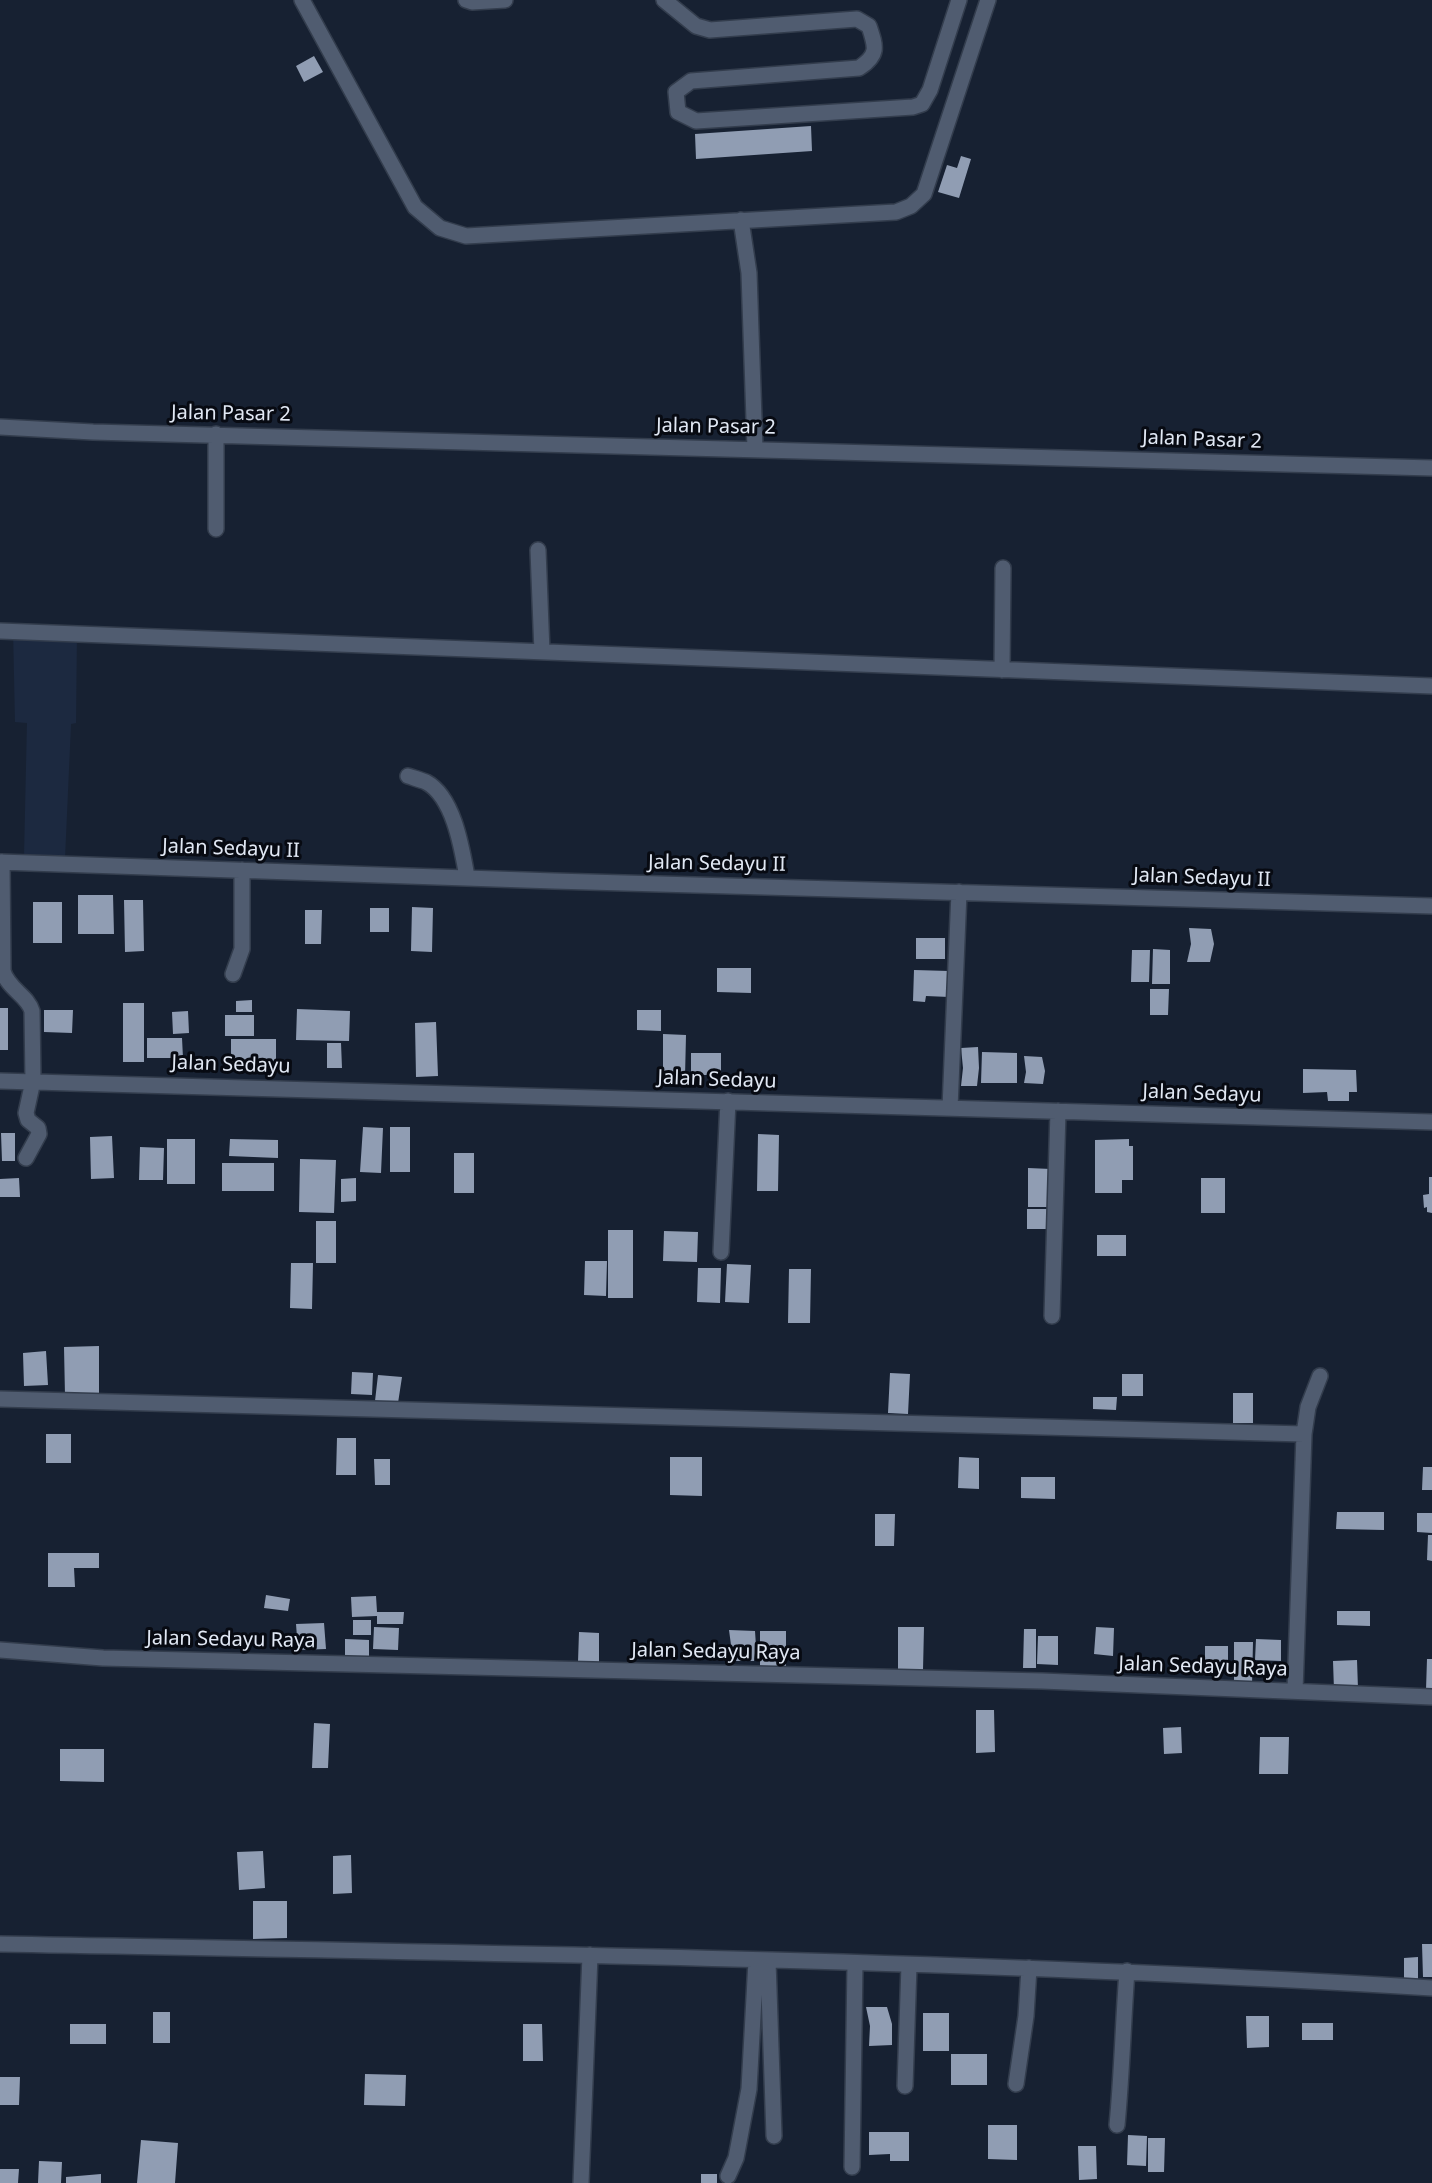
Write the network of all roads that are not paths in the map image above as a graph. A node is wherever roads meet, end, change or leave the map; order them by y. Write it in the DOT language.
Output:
graph roads {
  1 [pos="302,0"];
  2 [pos="466,0"];
  3 [pos="505,0"];
  4 [pos="664,0"];
  5 [pos="959,0"];
  6 [pos="988,0"];
  7 [pos="741,220"];
  8 [pos="0,427"];
  9 [pos="216,435"];
  10 [pos="755,449"];
  11 [pos="1432,468"];
  12 [pos="216,529"];
  13 [pos="538,550"];
  14 [pos="1003,568"];
  15 [pos="0,631"];
  16 [pos="542,652"];
  17 [pos="1002,670"];
  18 [pos="1432,686"];
  19 [pos="408,776"];
  20 [pos="1,862"];
  21 [pos="242,870"];
  22 [pos="467,877"];
  23 [pos="959,892"];
  24 [pos="1432,906"];
  25 [pos="233,974"];
  26 [pos="0,1081"];
  27 [pos="33,1081"];
  28 [pos="728,1101"];
  29 [pos="950,1108"];
  30 [pos="1058,1111"];
  31 [pos="1432,1122"];
  32 [pos="26,1158"];
  33 [pos="721,1252"];
  34 [pos="1052,1316"];
  35 [pos="1320,1376"];
  36 [pos="0,1399"];
  37 [pos="1304,1434"];
  38 [pos="0,1650"];
  39 [pos="1295,1691"];
  40 [pos="1432,1697"];
  41 [pos="0,1944"];
  42 [pos="590,1955"];
  43 [pos="762,1961"];
  44 [pos="855,1963"];
  45 [pos="909,1965"];
  46 [pos="1029,1968"];
  47 [pos="1126,1971"];
  48 [pos="1432,1988"];
  49 [pos="1016,2084"];
  50 [pos="905,2086"];
  51 [pos="1117,2125"];
  52 [pos="774,2136"];
  53 [pos="852,2167"];
  54 [pos="728,2176"];
  55 [pos="581,2183"];
  1 -- 7 [label="street"];
  2 -- 3 [label="street"];
  4 -- 5 [label="street"];
  6 -- 7 [label="street"];
  7 -- 10 [label="street"];
  8 -- 9 [label="street, Jalan Pasar 2"];
  9 -- 10 [label="street, Jalan Pasar 2"];
  9 -- 12 [label="street"];
  10 -- 11 [label="street, Jalan Pasar 2"];
  13 -- 16 [label="street"];
  14 -- 17 [label="street"];
  15 -- 16 [label="street"];
  16 -- 17 [label="street"];
  17 -- 18 [label="street"];
  19 -- 22 [label="street"];
  20 -- 21 [label="street, Jalan Sedayu II"];
  20 -- 27 [label="street"];
  21 -- 22 [label="street, Jalan Sedayu II"];
  21 -- 25 [label="street"];
  22 -- 23 [label="street, Jalan Sedayu II"];
  23 -- 24 [label="street, Jalan Sedayu II"];
  23 -- 29 [label="street"];
  26 -- 27 [label="street, Jalan Sedayu"];
  27 -- 28 [label="street, Jalan Sedayu"];
  27 -- 32 [label="street"];
  28 -- 29 [label="street, Jalan Sedayu"];
  28 -- 33 [label="street"];
  29 -- 30 [label="street, Jalan Sedayu"];
  30 -- 31 [label="street, Jalan Sedayu"];
  30 -- 34 [label="street"];
  35 -- 37 [label="street"];
  36 -- 37 [label="street"];
  37 -- 39 [label="street"];
  38 -- 39 [label="street, Jalan Sedayu Raya"];
  39 -- 40 [label="street, Jalan Sedayu Raya"];
  41 -- 42 [label="street"];
  42 -- 43 [label="street"];
  42 -- 55 [label="street"];
  43 -- 44 [label="street"];
  43 -- 52 [label="street"];
  43 -- 54 [label="street"];
  44 -- 45 [label="street"];
  44 -- 53 [label="street"];
  45 -- 46 [label="street"];
  45 -- 50 [label="street"];
  46 -- 47 [label="street"];
  46 -- 49 [label="street"];
  47 -- 48 [label="street"];
  47 -- 51 [label="street"];
}
